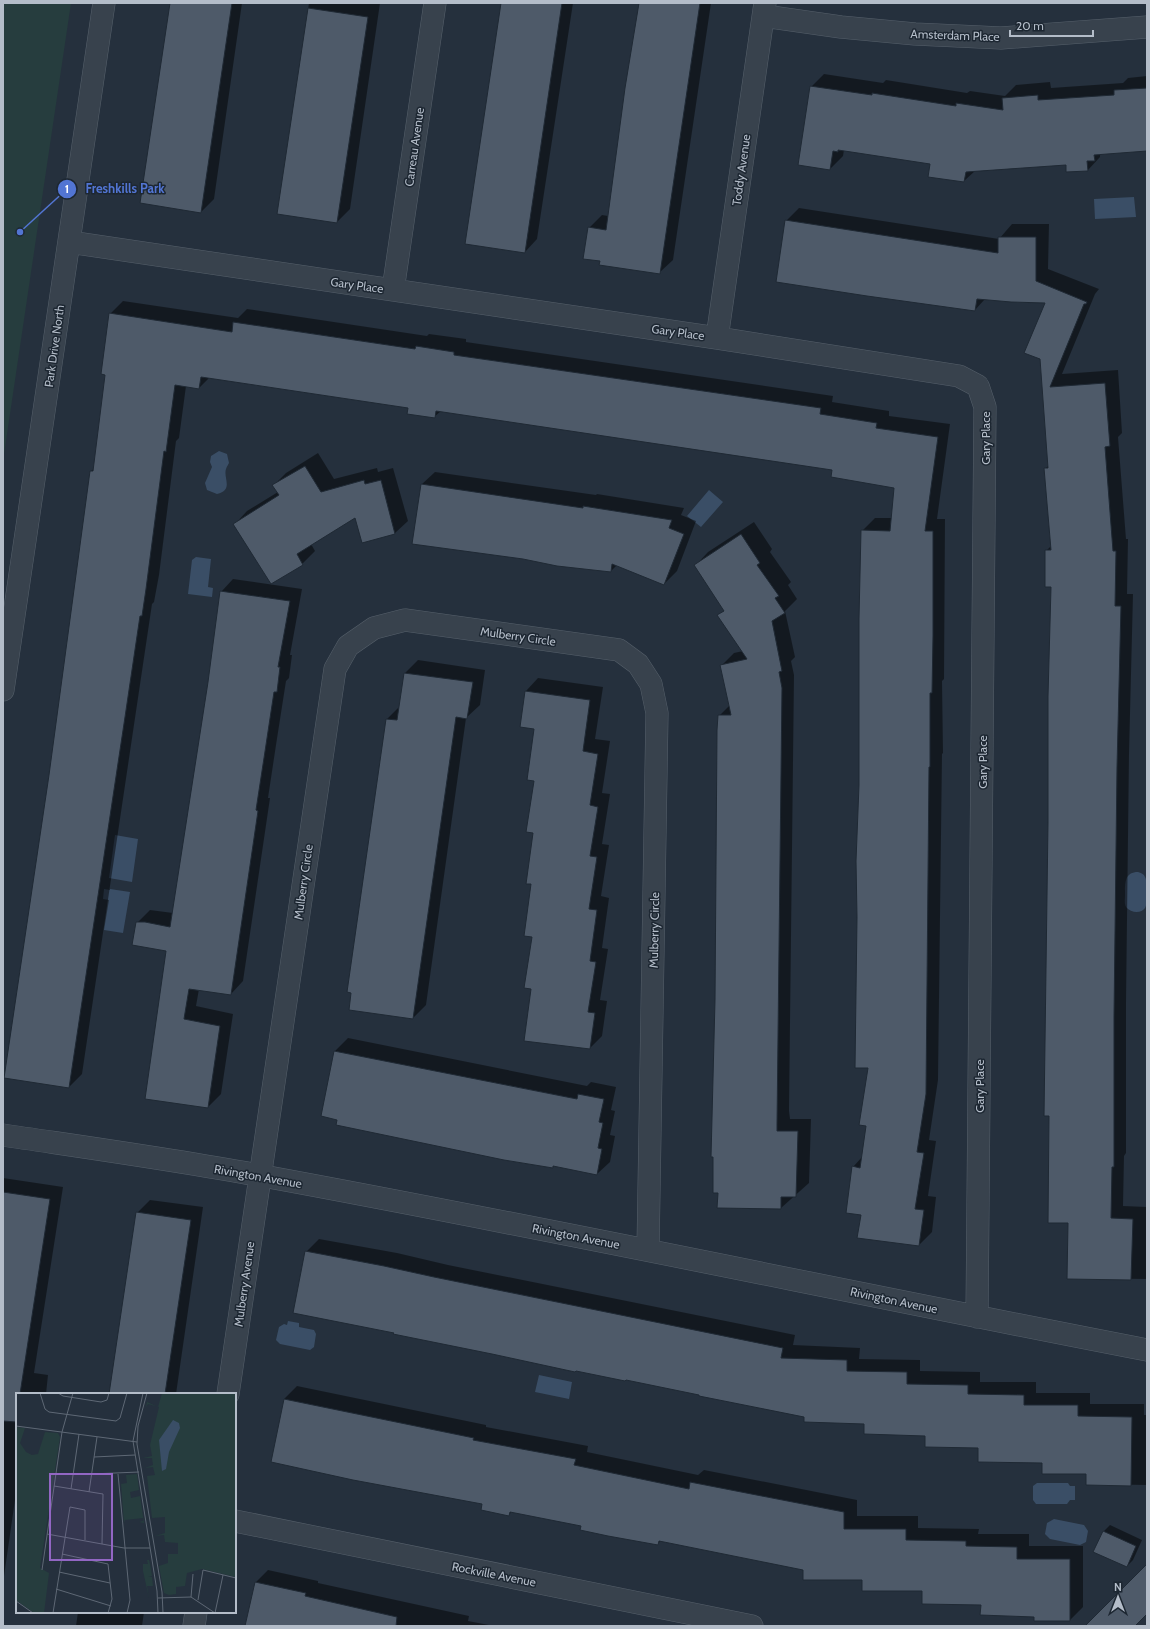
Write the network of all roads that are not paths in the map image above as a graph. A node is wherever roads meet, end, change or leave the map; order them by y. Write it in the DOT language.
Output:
graph roads {
  1 [pos="104,3"];
  2 [pos="435,3"];
  3 [pos="764,9"];
  4 [pos="1147,27"];
  5 [pos="69,242"];
  6 [pos="393,290"];
  7 [pos="717,338"];
  8 [pos="3,690"];
  9 [pos="3,1135"];
  10 [pos="260,1175"];
  11 [pos="648,1250"];
  12 [pos="977,1318"];
  13 [pos="1147,1350"];
  14 [pos="228,1393"];
  15 [pos="236,1522"];
  16 [pos="196,1613"];
  17 [pos="194,1626"];
  18 [pos="752,1626"];
  1 -- 5 [label="street, Park Drive North"];
  2 -- 6 [label="street, Carreau Avenue"];
  3 -- 4 [label="street, Amsterdam Place"];
  3 -- 7 [label="street, Toddy Avenue"];
  5 -- 6 [label="street, Gary Place"];
  5 -- 8 [label="street, Park Drive North"];
  6 -- 7 [label="street, Gary Place"];
  7 -- 12 [label="street, Gary Place"];
  9 -- 10 [label="street, Rivington Avenue"];
  10 -- 11 [label="street, Rivington Avenue"];
  10 -- 11 [label="street, Mulberry Circle"];
  10 -- 14 [label="street, Mulberry Avenue"];
  11 -- 12 [label="street, Rivington Avenue"];
  12 -- 13 [label="street, Rivington Avenue"];
  15 -- 18 [label="street, Rockville Avenue"];
  16 -- 17 [label="street"];
}
